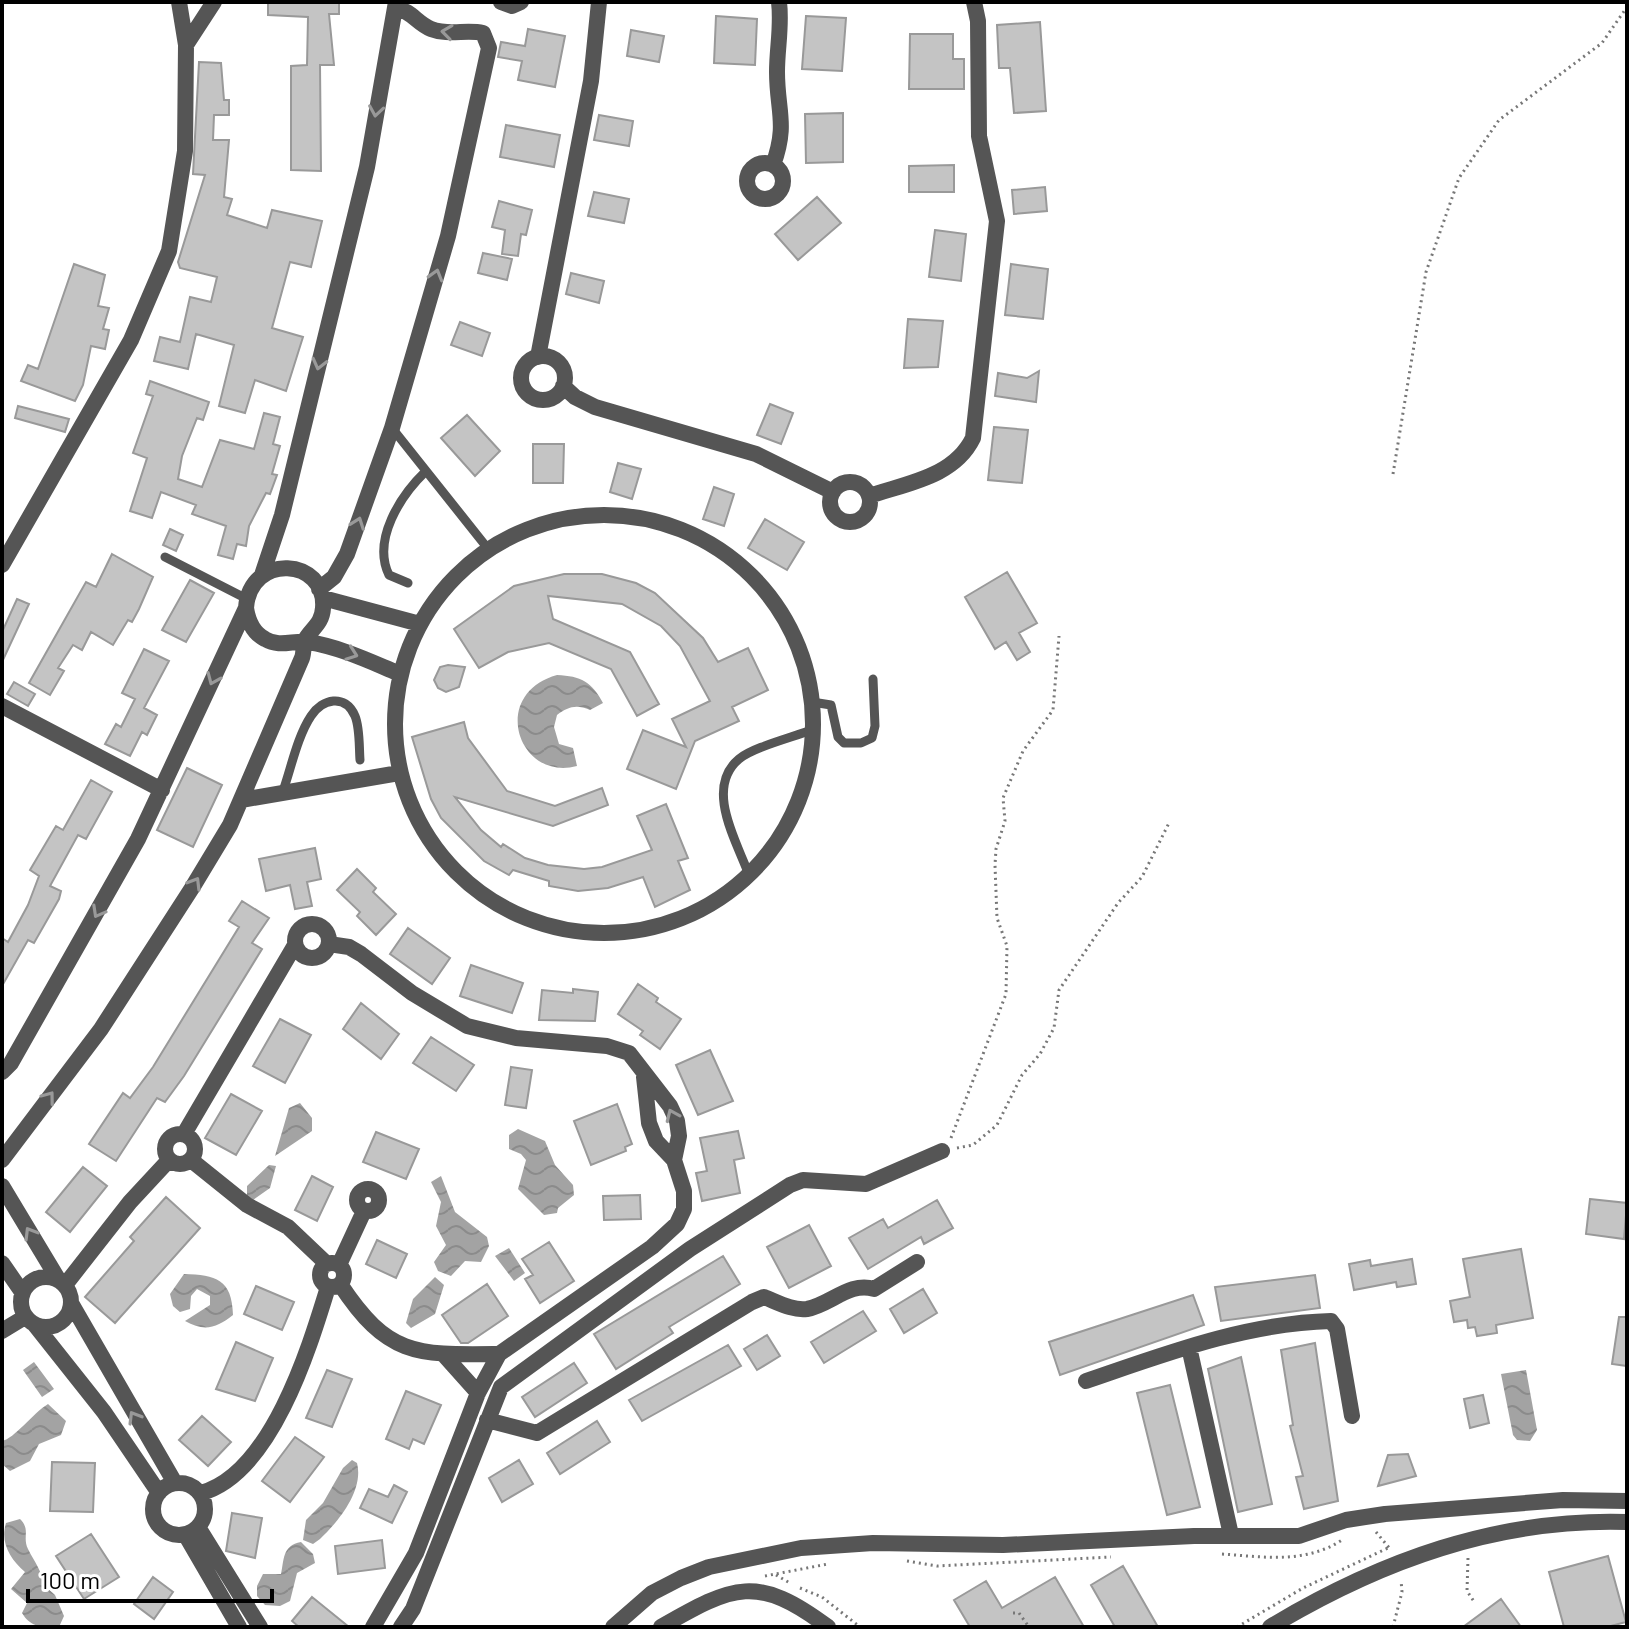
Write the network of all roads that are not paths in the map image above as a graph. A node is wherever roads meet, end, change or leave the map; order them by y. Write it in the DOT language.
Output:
graph roads {
  1 [pos="179,2"];
  2 [pos="214,2"];
  3 [pos="501,2"];
  4 [pos="521,2"];
  5 [pos="599,2"];
  6 [pos="779,2"];
  7 [pos="974,2"];
  8 [pos="397,5"];
  9 [pos="186,45"];
  10 [pos="773,165"];
  11 [pos="538,357"];
  12 [pos="563,386"];
  13 [pos="392,428"];
  14 [pos="426,471"];
  15 [pos="833,492"];
  16 [pos="869,496"];
  17 [pos="489,550"];
  18 [pos="165,557"];
  19 [pos="2,565"];
  20 [pos="262,575"];
  21 [pos="408,583"];
  22 [pos="321,593"];
  23 [pos="246,603"];
  24 [pos="420,624"];
  25 [pos="304,641"];
  26 [pos="398,673"];
  27 [pos="873,679"];
  28 [pos="812,702"];
  29 [pos="2,706"];
  30 [pos="814,729"];
  31 [pos="360,760"];
  32 [pos="399,773"];
  33 [pos="162,790"];
  34 [pos="282,794"];
  35 [pos="241,800"];
  36 [pos="749,875"];
  37 [pos="329,944"];
  38 [pos="295,945"];
  39 [pos="2,1072"];
  40 [pos="644,1077"];
  41 [pos="184,1134"];
  42 [pos="942,1151"];
  43 [pos="2,1160"];
  44 [pos="169,1160"];
  45 [pos="191,1160"];
  46 [pos="674,1160"];
  47 [pos="2,1186"];
  48 [pos="364,1211"];
  49 [pos="917,1262"];
  50 [pos="2,1263"];
  51 [pos="333,1264"];
  52 [pos="61,1282"];
  53 [pos="334,1286"];
  54 [pos="22,1292"];
  55 [pos="71,1303"];
  56 [pos="30,1321"];
  57 [pos="2,1331"];
  58 [pos="1189,1347"];
  59 [pos="499,1354"];
  60 [pos="444,1355"];
  61 [pos="1086,1381"];
  62 [pos="478,1393"];
  63 [pos="1352,1416"];
  64 [pos="487,1420"];
  65 [pos="175,1483"];
  66 [pos="159,1493"];
  67 [pos="201,1493"];
  68 [pos="1627,1501"];
  69 [pos="1627,1522"];
  70 [pos="192,1530"];
  71 [pos="1231,1535"];
  72 [pos="239,1627"];
  73 [pos="260,1627"];
  74 [pos="373,1627"];
  75 [pos="401,1627"];
  76 [pos="613,1627"];
  77 [pos="661,1627"];
  78 [pos="828,1627"];
  79 [pos="1270,1627"];
  1 -- 9 [label="street"];
  2 -- 9 [label="street"];
  3 -- 4 [label="street"];
  5 -- 11 [label="street"];
  6 -- 10 [label="street"];
  7 -- 16 [label="street"];
  13 -- 8 [label="street, one-way"];
  8 -- 20 [label="street, one-way"];
  9 -- 19 [label="street"];
  11 -- 12 [label="street"];
  11 -- 12 [label="street"];
  12 -- 15 [label="street"];
  13 -- 14 [label="lane"];
  22 -- 13 [label="street, one-way"];
  14 -- 17 [label="lane"];
  14 -- 21 [label="lane"];
  15 -- 16 [label="street"];
  15 -- 16 [label="street"];
  17 -- 24 [label="street"];
  17 -- 28 [label="street"];
  18 -- 23 [label="lane"];
  20 -- 22 [label="street"];
  20 -- 23 [label="street"];
  22 -- 24 [label="street"];
  22 -- 25 [label="street"];
  23 -- 25 [label="street"];
  23 -- 33 [label="street, one-way"];
  24 -- 26 [label="street"];
  25 -- 26 [label="street, one-way"];
  25 -- 35 [label="street"];
  26 -- 32 [label="street"];
  27 -- 28 [label="lane"];
  28 -- 30 [label="street"];
  29 -- 33 [label="street"];
  30 -- 36 [label="street"];
  30 -- 36 [label="lane"];
  31 -- 34 [label="lane"];
  32 -- 34 [label="street"];
  32 -- 36 [label="street"];
  33 -- 39 [label="street, one-way"];
  34 -- 35 [label="street"];
  43 -- 35 [label="street, one-way"];
  37 -- 38 [label="street"];
  37 -- 38 [label="street"];
  37 -- 40 [label="street"];
  38 -- 41 [label="street"];
  40 -- 46 [label="street"];
  46 -- 40 [label="street, one-way"];
  41 -- 44 [label="street"];
  41 -- 45 [label="street"];
  42 -- 64 [label="street"];
  44 -- 45 [label="street"];
  44 -- 52 [label="street"];
  45 -- 51 [label="street"];
  46 -- 59 [label="street"];
  52 -- 47 [label="street, one-way"];
  48 -- 51 [label="street"];
  49 -- 64 [label="street"];
  50 -- 54 [label="street"];
  51 -- 53 [label="street"];
  52 -- 54 [label="street"];
  52 -- 55 [label="street"];
  53 -- 60 [label="street"];
  53 -- 67 [label="street"];
  54 -- 56 [label="street"];
  55 -- 56 [label="street"];
  65 -- 55 [label="street, one-way"];
  56 -- 57 [label="street"];
  56 -- 66 [label="street"];
  58 -- 61 [label="street"];
  58 -- 63 [label="street"];
  58 -- 71 [label="street"];
  59 -- 60 [label="street"];
  59 -- 62 [label="street"];
  60 -- 62 [label="street"];
  62 -- 74 [label="street"];
  64 -- 75 [label="street"];
  65 -- 66 [label="street"];
  65 -- 67 [label="street"];
  66 -- 70 [label="street"];
  67 -- 70 [label="street"];
  68 -- 71 [label="street"];
  69 -- 79 [label="street"];
  70 -- 72 [label="street"];
  70 -- 73 [label="street"];
  71 -- 76 [label="street"];
  77 -- 78 [label="street"];
}
